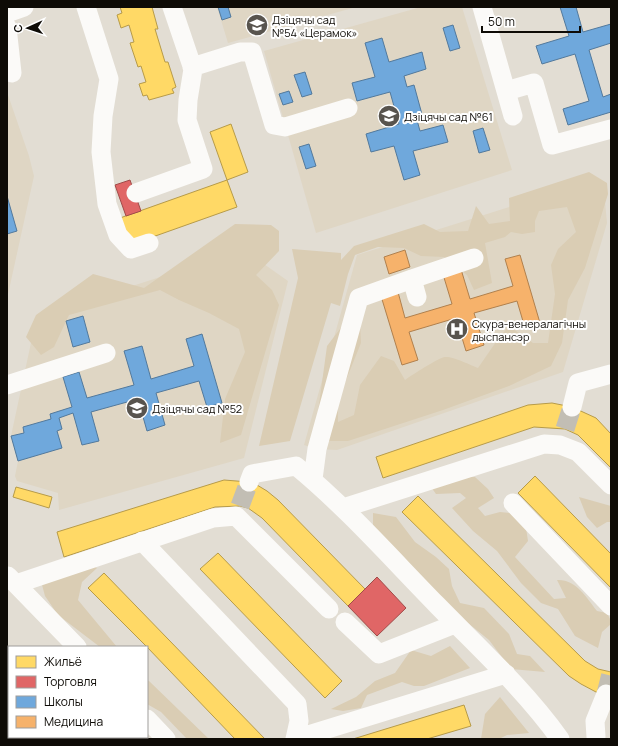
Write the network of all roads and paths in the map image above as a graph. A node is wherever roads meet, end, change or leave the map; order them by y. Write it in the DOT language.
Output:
graph roads {
  1 [pos="24,7"];
  2 [pos="86,7"];
  3 [pos="172,7"];
  4 [pos="482,7"];
  5 [pos="7,13"];
  6 [pos="7,27"];
  7 [pos="192,67"];
  8 [pos="12,73"];
  9 [pos="506,91"];
  10 [pos="348,108"];
  11 [pos="513,116"];
  12 [pos="611,129"];
  13 [pos="136,193"];
  14 [pos="149,243"];
  15 [pos="474,258"];
  16 [pos="412,279"];
  17 [pos="417,297"];
  18 [pos="106,353"];
  19 [pos="611,374"];
  20 [pos="7,385"];
  21 [pos="572,407"];
  22 [pos="313,479"];
  23 [pos="249,482"];
  24 [pos="611,485"];
  25 [pos="513,503"];
  26 [pos="343,508"];
  27 [pos="142,541"];
  28 [pos="11,579"];
  29 [pos="611,606"];
  30 [pos="329,609"];
  31 [pos="345,622"];
  32 [pos="456,624"];
  33 [pos="76,646"];
  34 [pos="506,674"];
  35 [pos="606,694"];
  36 [pos="148,720"];
  37 [pos="599,737"];
  38 [pos="166,739"];
  39 [pos="295,739"];
  40 [pos="560,739"];
  1 -- 5 [label="street"];
  2 -- 14 [label="street"];
  3 -- 7 [label="street"];
  4 -- 9 [label="street"];
  6 -- 8 [label="street"];
  7 -- 10 [label="street"];
  7 -- 13 [label="street"];
  9 -- 11 [label="street"];
  9 -- 12 [label="street"];
  15 -- 16 [label="street"];
  16 -- 17 [label="street"];
  16 -- 22 [label="street"];
  18 -- 20 [label="street"];
  19 -- 21 [label="street"];
  22 -- 23 [label="street"];
  22 -- 26 [label="street"];
  24 -- 26 [label="street"];
  25 -- 29 [label="street"];
  26 -- 32 [label="street"];
  27 -- 28 [label="street"];
  27 -- 30 [label="street"];
  27 -- 39 [label="street"];
  28 -- 33 [label="street"];
  31 -- 32 [label="street"];
  32 -- 34 [label="street"];
  34 -- 39 [label="street"];
  34 -- 40 [label="street"];
  35 -- 37 [label="street"];
  36 -- 38 [label="street"];
}
